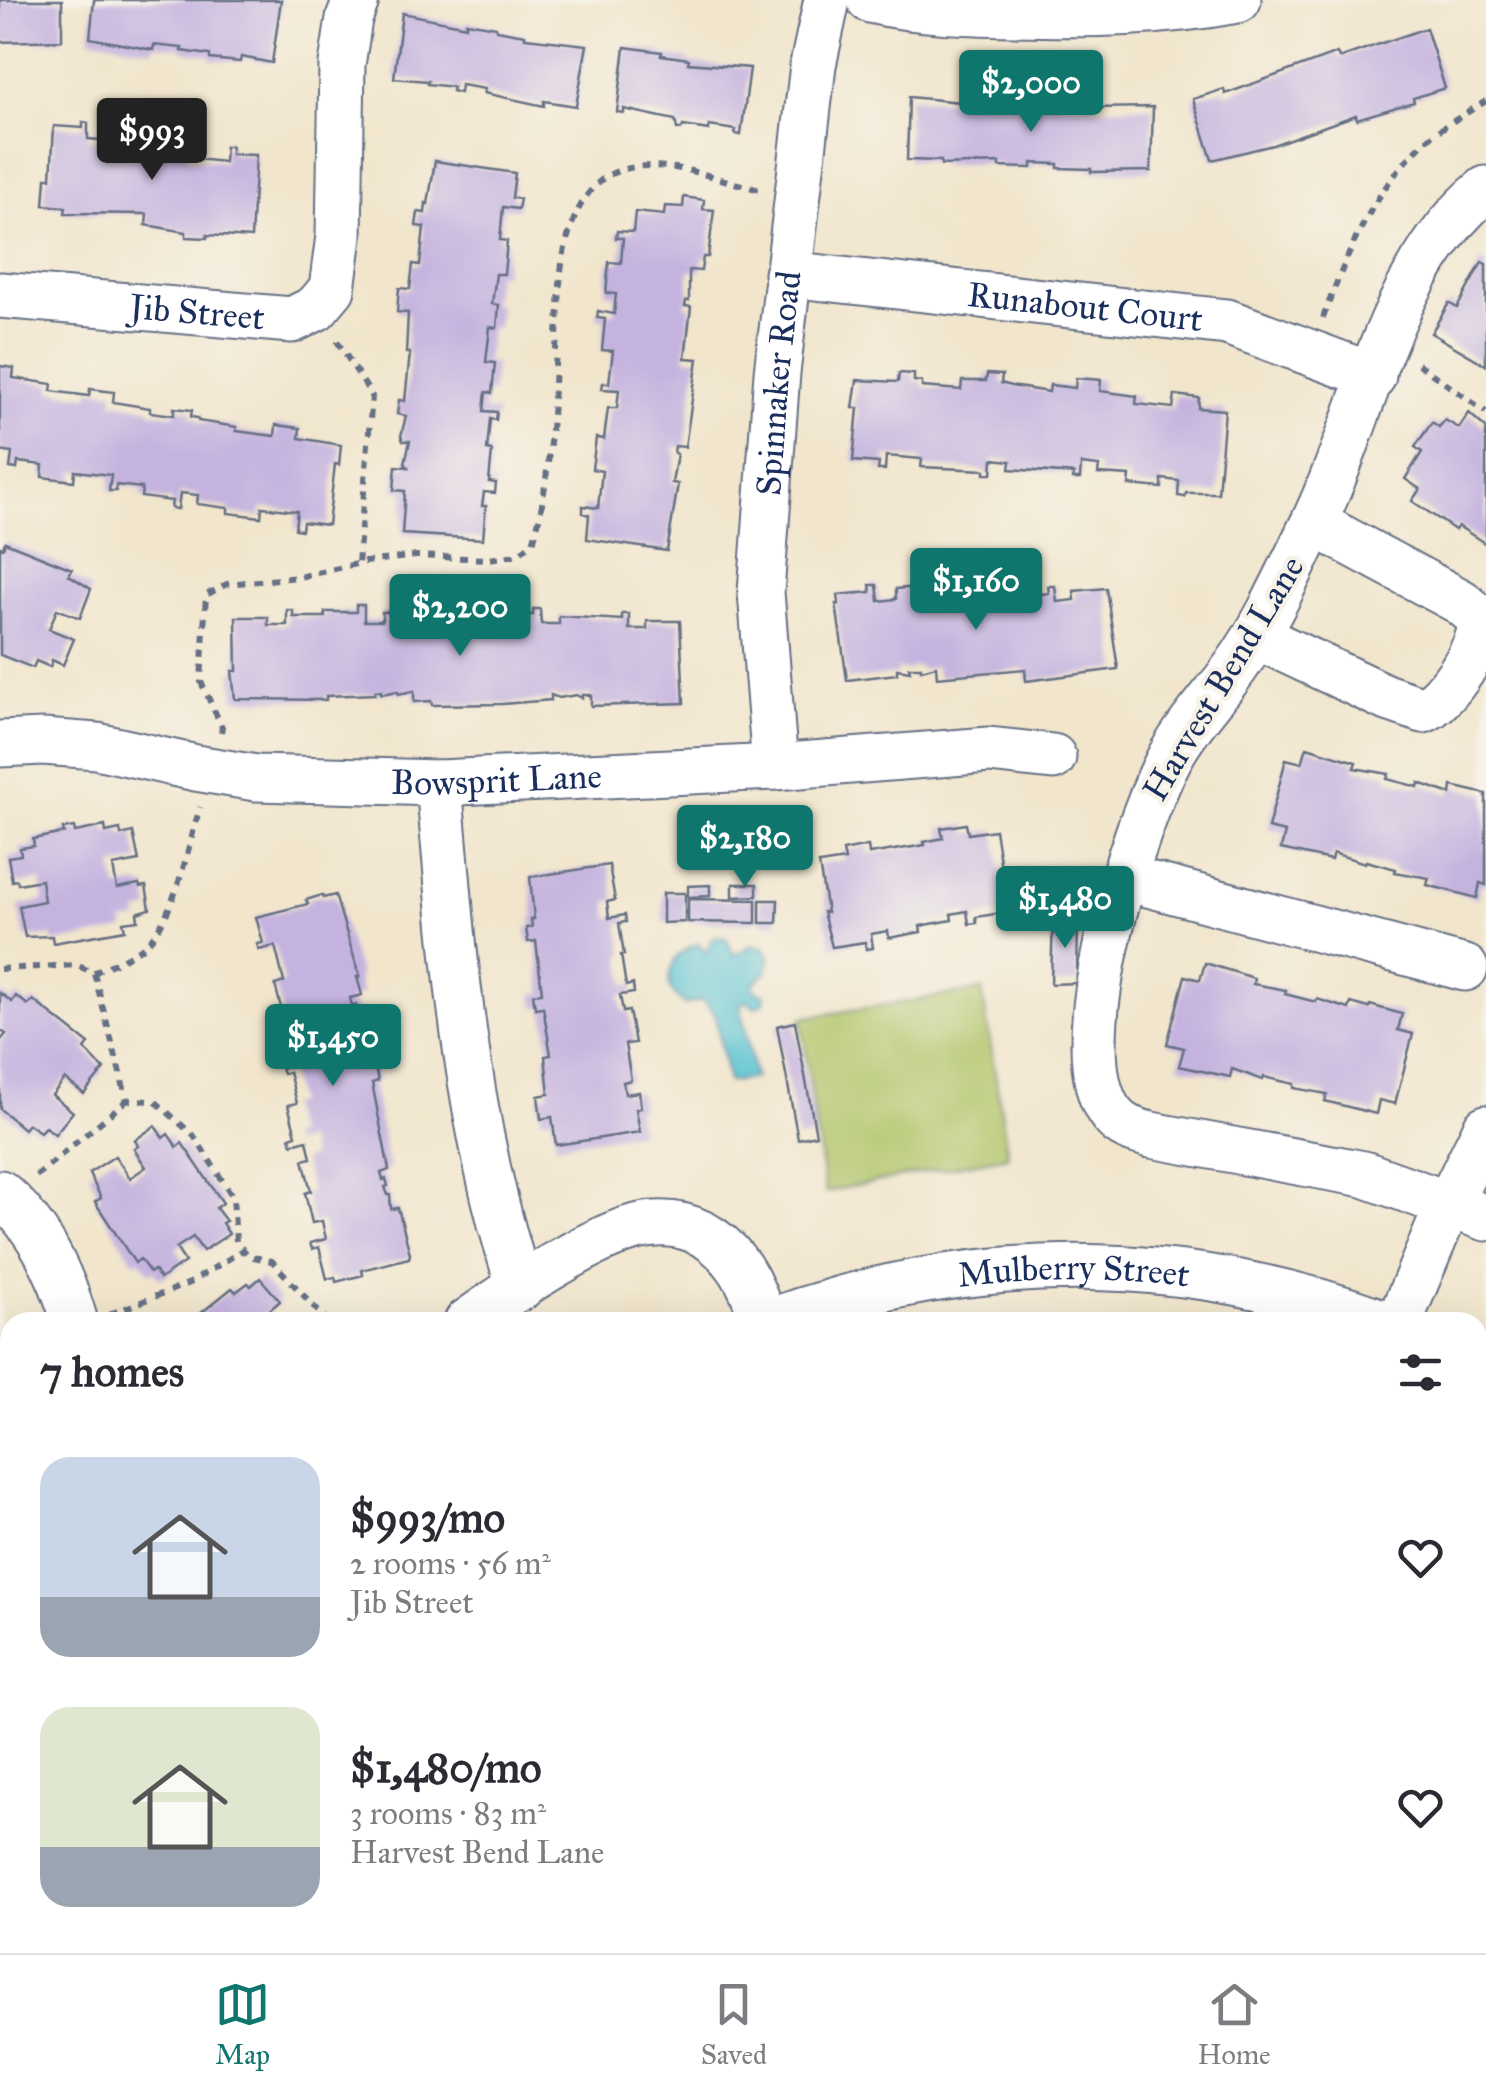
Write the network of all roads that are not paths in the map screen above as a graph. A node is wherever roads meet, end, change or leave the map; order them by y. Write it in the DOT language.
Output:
graph roads {
  1 [pos="356,0"];
  2 [pos="827,0"];
  3 [pos="870,0"];
  4 [pos="1238,0"];
  5 [pos="1026,7"];
  6 [pos="1486,188"];
  7 [pos="788,274"];
  8 [pos="0,294"];
  9 [pos="1380,359"];
  10 [pos="1314,523"];
  11 [pos="1256,636"];
  12 [pos="0,744"];
  13 [pos="1053,757"];
  14 [pos="775,768"];
  15 [pos="439,783"];
  16 [pos="1122,877"];
  17 [pos="1465,968"];
  18 [pos="1486,1128"];
  19 [pos="5,1197"];
  20 [pos="1467,1211"];
  21 [pos="520,1288"];
  22 [pos="83,1312"];
  23 [pos="483,1312"];
  24 [pos="762,1312"];
  25 [pos="794,1312"];
  26 [pos="1352,1312"];
  27 [pos="1405,1312"];
  1 -- 8 [label="street, Jib Street"];
  2 -- 7 [label="street, Spinnaker Road"];
  3 -- 5 [label="street"];
  4 -- 5 [label="street"];
  6 -- 9 [label="street, Harvest Bend Lane"];
  7 -- 9 [label="street, Runabout Court"];
  7 -- 14 [label="street, Spinnaker Road"];
  9 -- 10 [label="street, Harvest Bend Lane"];
  10 -- 11 [label="street, Harvest Bend Lane"];
  10 -- 11 [label="street"];
  11 -- 16 [label="street, Harvest Bend Lane"];
  12 -- 15 [label="street, Bowsprit Lane"];
  13 -- 14 [label="street, Bowsprit Lane"];
  14 -- 15 [label="street, Bowsprit Lane"];
  15 -- 21 [label="street"];
  16 -- 17 [label="street"];
  16 -- 20 [label="street, Harvest Bend Lane"];
  18 -- 20 [label="street"];
  19 -- 22 [label="street"];
  20 -- 27 [label="street"];
  21 -- 23 [label="street"];
  21 -- 24 [label="street"];
  25 -- 26 [label="street, Mulberry Street"];
}
